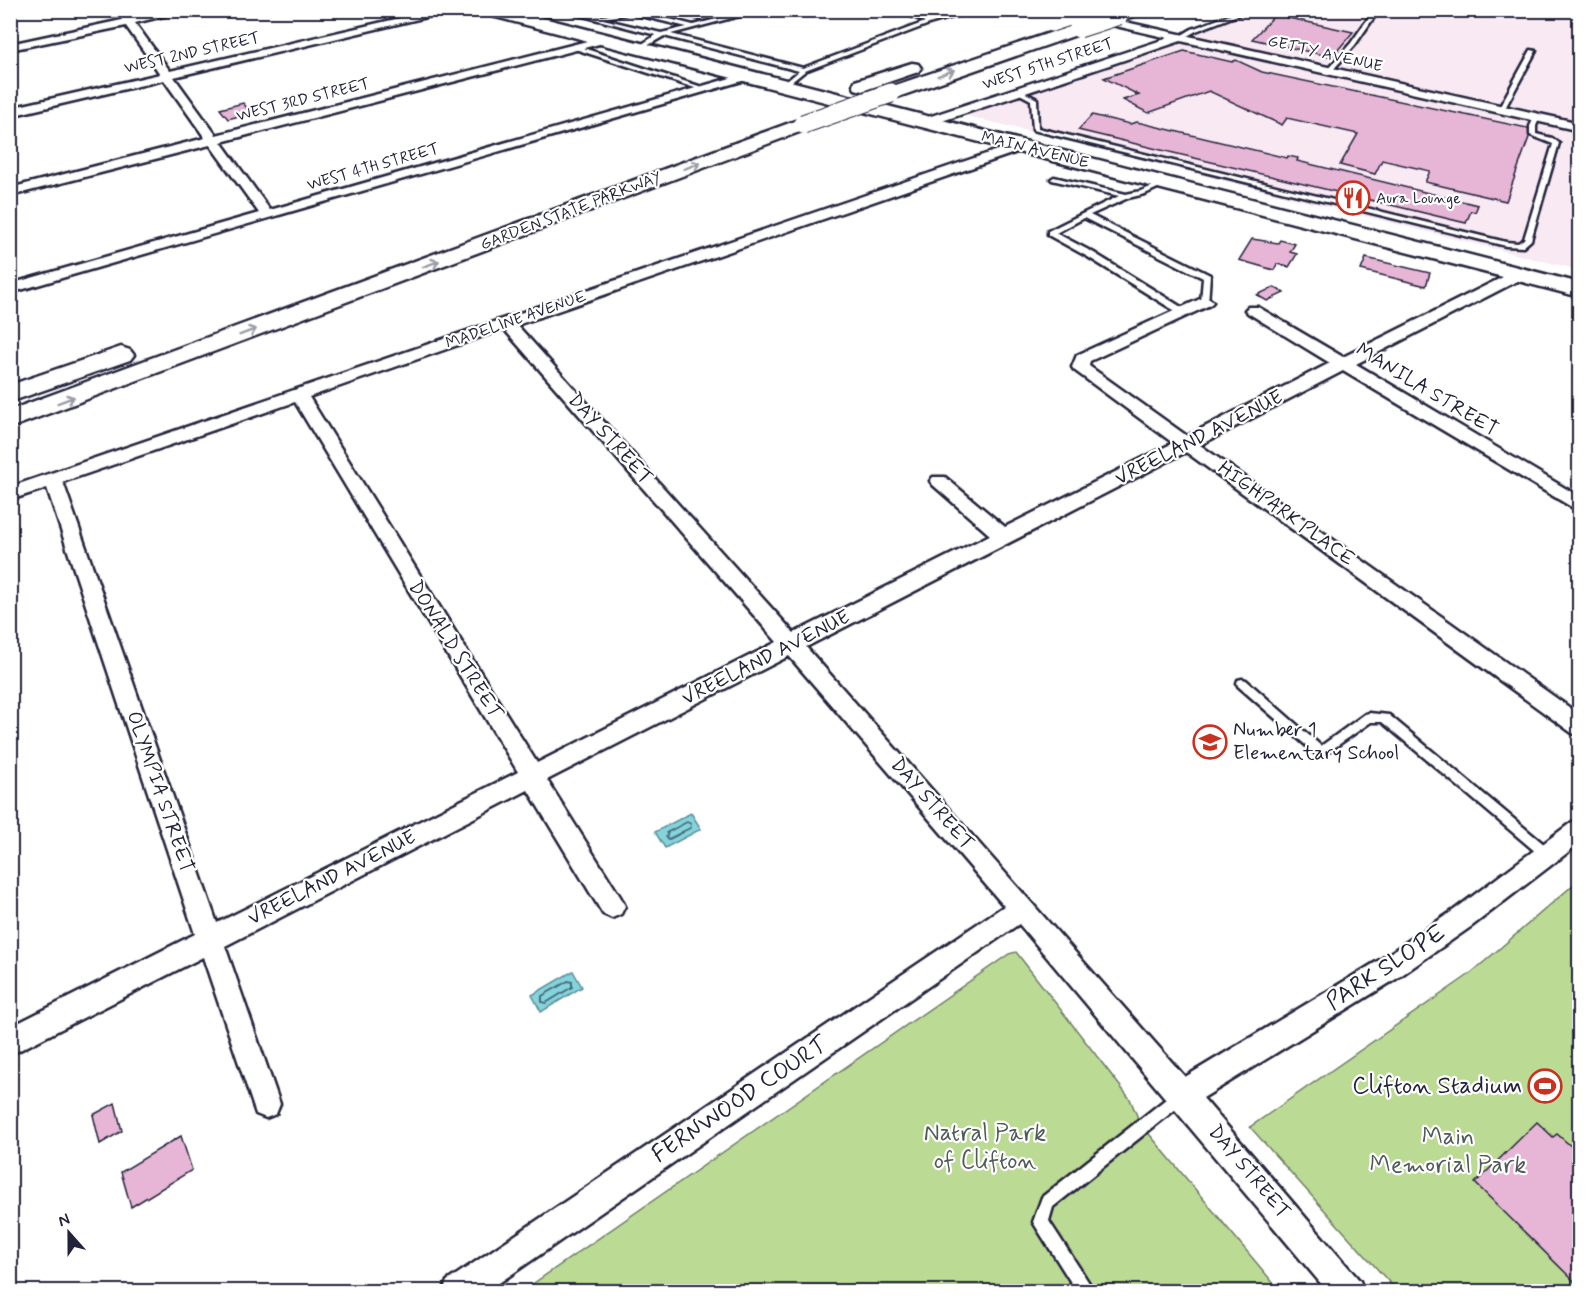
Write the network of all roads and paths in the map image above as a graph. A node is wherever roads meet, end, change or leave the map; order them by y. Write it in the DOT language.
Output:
graph roads {
  1 [pos="120,10"];
  2 [pos="183,10"];
  3 [pos="451,10"];
  4 [pos="490,10"];
  5 [pos="562,10"];
  6 [pos="760,10"];
  7 [pos="898,10"];
  8 [pos="975,10"];
  9 [pos="1087,10"];
  10 [pos="1249,10"];
  11 [pos="1377,10"];
  12 [pos="1127,13"];
  13 [pos="1057,16"];
  14 [pos="591,18"];
  15 [pos="578,21"];
  16 [pos="129,22"];
  17 [pos="930,22"];
  18 [pos="694,27"];
  19 [pos="662,34"];
  20 [pos="1180,38"];
  21 [pos="603,40"];
  22 [pos="10,47"];
  23 [pos="574,47"];
  24 [pos="638,49"];
  25 [pos="1533,51"];
  26 [pos="803,70"];
  27 [pos="1329,71"];
  28 [pos="167,76"];
  29 [pos="745,77"];
  30 [pos="784,86"];
  31 [pos="703,89"];
  32 [pos="1018,91"];
  33 [pos="858,105"];
  34 [pos="1501,110"];
  35 [pos="10,112"];
  36 [pos="797,117"];
  37 [pos="1537,117"];
  38 [pos="926,122"];
  39 [pos="1580,127"];
  40 [pos="213,140"];
  41 [pos="1021,146"];
  42 [pos="1054,179"];
  43 [pos="1164,183"];
  44 [pos="10,192"];
  45 [pos="1126,196"];
  46 [pos="267,215"];
  47 [pos="1084,215"];
  48 [pos="1520,274"];
  49 [pos="10,289"];
  50 [pos="1580,290"];
  51 [pos="1205,302"];
  52 [pos="1253,310"];
  53 [pos="1183,312"];
  54 [pos="507,323"];
  55 [pos="1344,365"];
  56 [pos="10,394"];
  57 [pos="299,395"];
  58 [pos="10,420"];
  59 [pos="1189,444"];
  60 [pos="53,480"];
  61 [pos="939,481"];
  62 [pos="10,494"];
  63 [pos="1580,506"];
  64 [pos="1005,537"];
  65 [pos="793,645"];
  66 [pos="1242,683"];
  67 [pos="1580,726"];
  68 [pos="533,777"];
  69 [pos="1580,829"];
  70 [pos="1547,854"];
  71 [pos="612,906"];
  72 [pos="1022,908"];
  73 [pos="210,940"];
  74 [pos="10,1042"];
  75 [pos="1183,1094"];
  76 [pos="266,1104"];
  77 [pos="1083,1286"];
  78 [pos="458,1292"];
  79 [pos="1349,1292"];
  1 -- 16 [label="street"];
  2 -- 16 [label="street"];
  3 -- 28 [label="street, WEST 2ND STREET"];
  4 -- 21 [label="main road, MAIN AVENUE"];
  5 -- 14 [label="lane"];
  6 -- 18 [label="lane"];
  7 -- 17 [label="lane"];
  8 -- 17 [label="lane"];
  9 -- 13 [label="main road, GARDEN STATE PARKWAY, bridge"];
  10 -- 20 [label="lane"];
  11 -- 27 [label="lane"];
  33 -- 12 [label="main road, GARDEN STATE PARKWAY, one-way, bridge"];
  13 -- 20 [label="street, GETTY AVENUE"];
  13 -- 36 [label="main road, GARDEN STATE PARKWAY"];
  14 -- 15 [label="lane"];
  14 -- 18 [label="lane"];
  14 -- 19 [label="lane"];
  16 -- 22 [label="street"];
  16 -- 28 [label="street"];
  17 -- 26 [label="lane"];
  18 -- 19 [label="lane"];
  19 -- 24 [label="lane"];
  19 -- 26 [label="lane"];
  20 -- 27 [label="street, GETTY AVENUE"];
  20 -- 32 [label="street, WEST 5TH STREET"];
  21 -- 23 [label="street, WEST 3RD STREET"];
  21 -- 24 [label="main road, MAIN AVENUE"];
  23 -- 31 [label="lane"];
  23 -- 40 [label="street, WEST 3RD STREET"];
  24 -- 29 [label="main road, MAIN AVENUE"];
  25 -- 34 [label="lane"];
  26 -- 30 [label="lane"];
  27 -- 34 [label="street, GETTY AVENUE"];
  28 -- 35 [label="street, WEST 2ND STREET"];
  28 -- 40 [label="street"];
  29 -- 30 [label="main road, MAIN AVENUE"];
  29 -- 31 [label="street, WEST 4TH STREET"];
  30 -- 33 [label="main road, MAIN AVENUE"];
  31 -- 46 [label="street, WEST 4TH STREET"];
  32 -- 37 [label="lane"];
  32 -- 38 [label="street, WEST 5TH STREET"];
  33 -- 36 [label="main road, GARDEN STATE PARKWAY, bridge"];
  33 -- 38 [label="main road, MAIN AVENUE"];
  34 -- 37 [label="street, GETTY AVENUE"];
  36 -- 56 [label="main road, GARDEN STATE PARKWAY"];
  58 -- 36 [label="main road, GARDEN STATE PARKWAY, one-way"];
  37 -- 39 [label="street, GETTY AVENUE"];
  38 -- 41 [label="main road, MAIN AVENUE"];
  40 -- 44 [label="street, WEST 3RD STREET"];
  40 -- 46 [label="street"];
  41 -- 43 [label="main road, MAIN AVENUE"];
  41 -- 54 [label="street, MADELINE AVENUE"];
  42 -- 45 [label="lane"];
  43 -- 45 [label="lane"];
  43 -- 48 [label="main road, MAIN AVENUE"];
  45 -- 47 [label="lane"];
  46 -- 49 [label="street, WEST 4TH STREET"];
  47 -- 51 [label="lane"];
  47 -- 53 [label="lane"];
  48 -- 50 [label="main road, MAIN AVENUE"];
  48 -- 55 [label="street, VREELAND AVENUE"];
  51 -- 53 [label="street, HIGHPARK PLACE"];
  52 -- 55 [label="street, MANILA STREET"];
  53 -- 59 [label="street, HIGHPARK PLACE"];
  54 -- 57 [label="street, MADELINE AVENUE"];
  54 -- 65 [label="street, DAY STREET"];
  55 -- 59 [label="street, VREELAND AVENUE"];
  55 -- 63 [label="street, MANILA STREET"];
  57 -- 60 [label="street, MADELINE AVENUE"];
  57 -- 68 [label="street, DONALD STREET"];
  59 -- 64 [label="street, VREELAND AVENUE"];
  59 -- 67 [label="street, HIGHPARK PLACE"];
  60 -- 62 [label="street, MADELINE AVENUE"];
  60 -- 73 [label="street, OLYMPIA STREET"];
  61 -- 64 [label="street"];
  64 -- 65 [label="street, VREELAND AVENUE"];
  65 -- 68 [label="street, VREELAND AVENUE"];
  65 -- 72 [label="street, DAY STREET"];
  66 -- 70 [label="lane"];
  68 -- 71 [label="street, DONALD STREET"];
  68 -- 73 [label="street, VREELAND AVENUE"];
  69 -- 70 [label="street, PARK SLOPE"];
  70 -- 75 [label="street, PARK SLOPE"];
  72 -- 75 [label="street, DAY STREET"];
  72 -- 78 [label="street, FERNWOOD COURT"];
  73 -- 74 [label="street, VREELAND AVENUE"];
  73 -- 76 [label="street, OLYMPIA STREET"];
  75 -- 77 [label="lane"];
  75 -- 79 [label="street, DAY STREET"];
}
